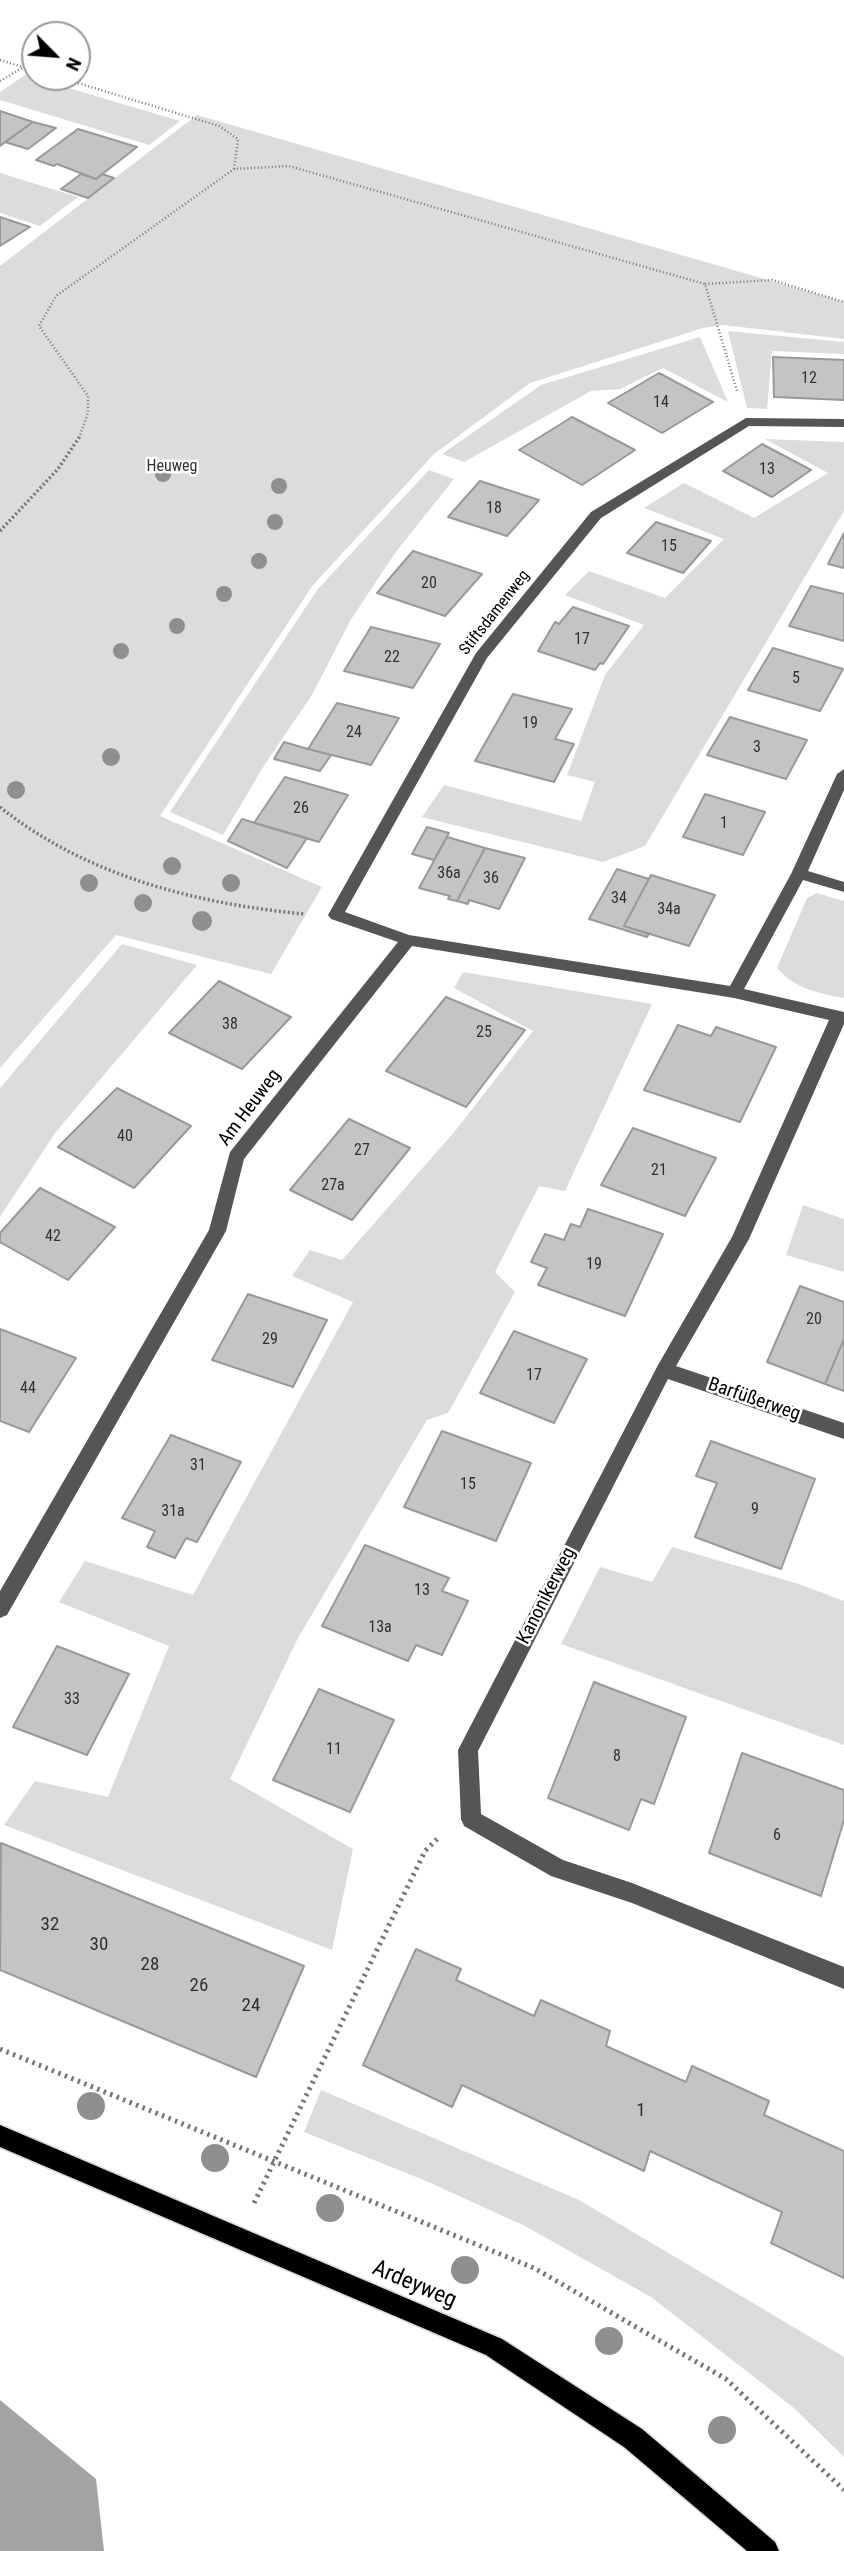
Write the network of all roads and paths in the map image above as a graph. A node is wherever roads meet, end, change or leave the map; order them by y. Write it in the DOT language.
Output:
graph roads {
  1 [pos="0,60"];
  2 [pos="21,66"];
  3 [pos="21,69"];
  4 [pos="0,81"];
  5 [pos="91,87"];
  6 [pos="234,169"];
  7 [pos="705,284"];
  8 [pos="844,302"];
  9 [pos="746,422"];
  10 [pos="844,423"];
  11 [pos="0,531"];
  12 [pos="844,774"];
  13 [pos="0,807"];
  14 [pos="799,874"];
  15 [pos="844,887"];
  16 [pos="336,915"];
  17 [pos="408,940"];
  18 [pos="734,992"];
  19 [pos="841,1017"];
  20 [pos="664,1370"];
  21 [pos="844,1431"];
  22 [pos="0,1609"];
  23 [pos="470,1801"];
  24 [pos="844,1978"];
  25 [pos="0,2049"];
  26 [pos="0,2136"];
  27 [pos="275,2162"];
  28 [pos="237,2238"];
  29 [pos="844,2490"];
  30 [pos="766,2551"];
  1 -- 2 [label="path"];
  3 -- 4 [label="path"];
  5 -- 6 [label="path"];
  6 -- 7 [label="path"];
  6 -- 11 [label="path"];
  7 -- 8 [label="path"];
  7 -- 9 [label="path"];
  9 -- 10 [label="street"];
  9 -- 16 [label="street, Stiftsdamenweg"];
  12 -- 14 [label="street"];
  13 -- 16 [label="path"];
  14 -- 15 [label="street"];
  14 -- 18 [label="street"];
  16 -- 17 [label="street"];
  17 -- 18 [label="street"];
  17 -- 22 [label="street, Am Heuweg"];
  18 -- 19 [label="street"];
  19 -- 20 [label="street, Kanonikerweg"];
  20 -- 21 [label="street, Barfüßerweg"];
  20 -- 23 [label="street, Kanonikerweg"];
  23 -- 24 [label="street, Kanonikerweg"];
  23 -- 27 [label="path"];
  25 -- 27 [label="path"];
  26 -- 28 [label="main road, Ardeyweg"];
  27 -- 28 [label="path"];
  27 -- 29 [label="path"];
  28 -- 30 [label="main road, Ardeyweg"];
}
